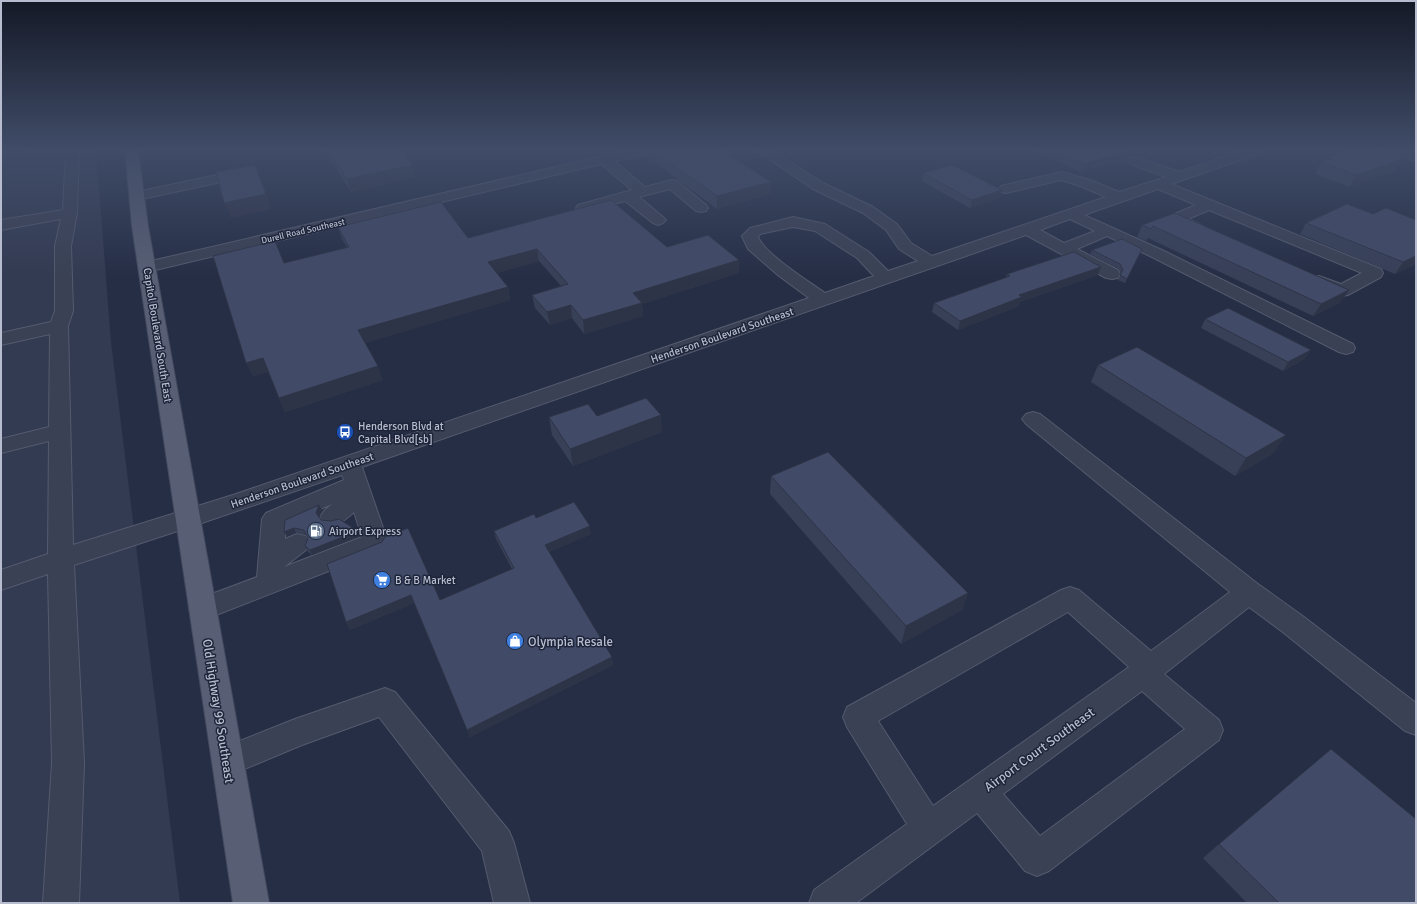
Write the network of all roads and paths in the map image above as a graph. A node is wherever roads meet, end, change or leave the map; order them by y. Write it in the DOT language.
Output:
graph roads {
  1 [pos="71,192"];
  2 [pos="137,192"];
  3 [pos="155,192"];
  4 [pos="467,192"];
  5 [pos="643,192"];
  6 [pos="682,192"];
  7 [pos="830,192"];
  8 [pos="1106,192"];
  9 [pos="1136,192"];
  10 [pos="1178,192"];
  11 [pos="137,196"];
  12 [pos="628,196"];
  13 [pos="1120,198"];
  14 [pos="1209,205"];
  15 [pos="701,208"];
  16 [pos="569,212"];
  17 [pos="70,213"];
  18 [pos="1071,214"];
  19 [pos="658,220"];
  20 [pos="1,225"];
  21 [pos="1028,230"];
  22 [pos="1107,231"];
  23 [pos="1211,235"];
  24 [pos="1064,249"];
  25 [pos="932,263"];
  26 [pos="147,267"];
  27 [pos="1112,274"];
  28 [pos="1306,275"];
  29 [pos="885,278"];
  30 [pos="823,300"];
  31 [pos="59,326"];
  32 [pos="1,339"];
  33 [pos="1346,348"];
  34 [pos="1033,419"];
  35 [pos="60,431"];
  36 [pos="1,446"];
  37 [pos="356,481"];
  38 [pos="332,517"];
  39 [pos="188,519"];
  40 [pos="297,544"];
  41 [pos="61,560"];
  42 [pos="270,573"];
  43 [pos="1,580"];
  44 [pos="1249,592"];
  45 [pos="202,609"];
  46 [pos="1146,671"];
  47 [pos="1416,721"];
  48 [pos="228,761"];
  49 [pos="980,792"];
  50 [pos="928,829"];
  51 [pos="61,903"];
  52 [pos="251,903"];
  53 [pos="512,903"];
  54 [pos="827,903"];
  1 -- 17 [label="street"];
  2 -- 11 [label="main road, Capitol Boulevard South East"];
  3 -- 11 [label="street"];
  4 -- 26 [label="street, Durell Road Southeast"];
  5 -- 12 [label="street"];
  6 -- 15 [label="street"];
  7 -- 25 [label="street"];
  8 -- 13 [label="street"];
  9 -- 13 [label="street, Henderson Boulevard Southeast"];
  10 -- 14 [label="street"];
  11 -- 26 [label="main road, Capitol Boulevard South East"];
  12 -- 16 [label="street"];
  12 -- 19 [label="street"];
  13 -- 18 [label="street, Henderson Boulevard Southeast"];
  14 -- 23 [label="street"];
  14 -- 28 [label="street"];
  17 -- 20 [label="street"];
  17 -- 31 [label="street"];
  18 -- 21 [label="street, Henderson Boulevard Southeast"];
  18 -- 22 [label="street"];
  21 -- 24 [label="street"];
  21 -- 25 [label="street, Henderson Boulevard Southeast"];
  22 -- 24 [label="street"];
  22 -- 33 [label="street"];
  24 -- 27 [label="street"];
  25 -- 29 [label="street, Henderson Boulevard Southeast"];
  26 -- 39 [label="main road, Capitol Boulevard South East"];
  29 -- 30 [label="street, Henderson Boulevard Southeast"];
  29 -- 30 [label="street"];
  30 -- 37 [label="street, Henderson Boulevard Southeast"];
  31 -- 32 [label="street"];
  31 -- 35 [label="street"];
  34 -- 44 [label="street"];
  35 -- 36 [label="street"];
  35 -- 41 [label="street"];
  37 -- 38 [label="street"];
  37 -- 39 [label="street, Henderson Boulevard Southeast"];
  37 -- 42 [label="street"];
  37 -- 42 [label="street"];
  39 -- 41 [label="street, Henderson Boulevard Southeast"];
  39 -- 45 [label="main road, Old Highway 99 Southeast"];
  40 -- 42 [label="street"];
  41 -- 43 [label="street, Henderson Boulevard Southeast"];
  41 -- 51 [label="street"];
  42 -- 45 [label="street"];
  44 -- 46 [label="street, Airport Court Southeast"];
  44 -- 47 [label="street"];
  45 -- 48 [label="main road, Old Highway 99 Southeast"];
  46 -- 49 [label="street, Airport Court Southeast"];
  46 -- 49 [label="street"];
  46 -- 50 [label="street"];
  48 -- 52 [label="main road, Old Highway 99 Southeast"];
  48 -- 53 [label="street"];
  49 -- 50 [label="street, Airport Court Southeast"];
  50 -- 54 [label="street, Airport Court Southeast"];
}
